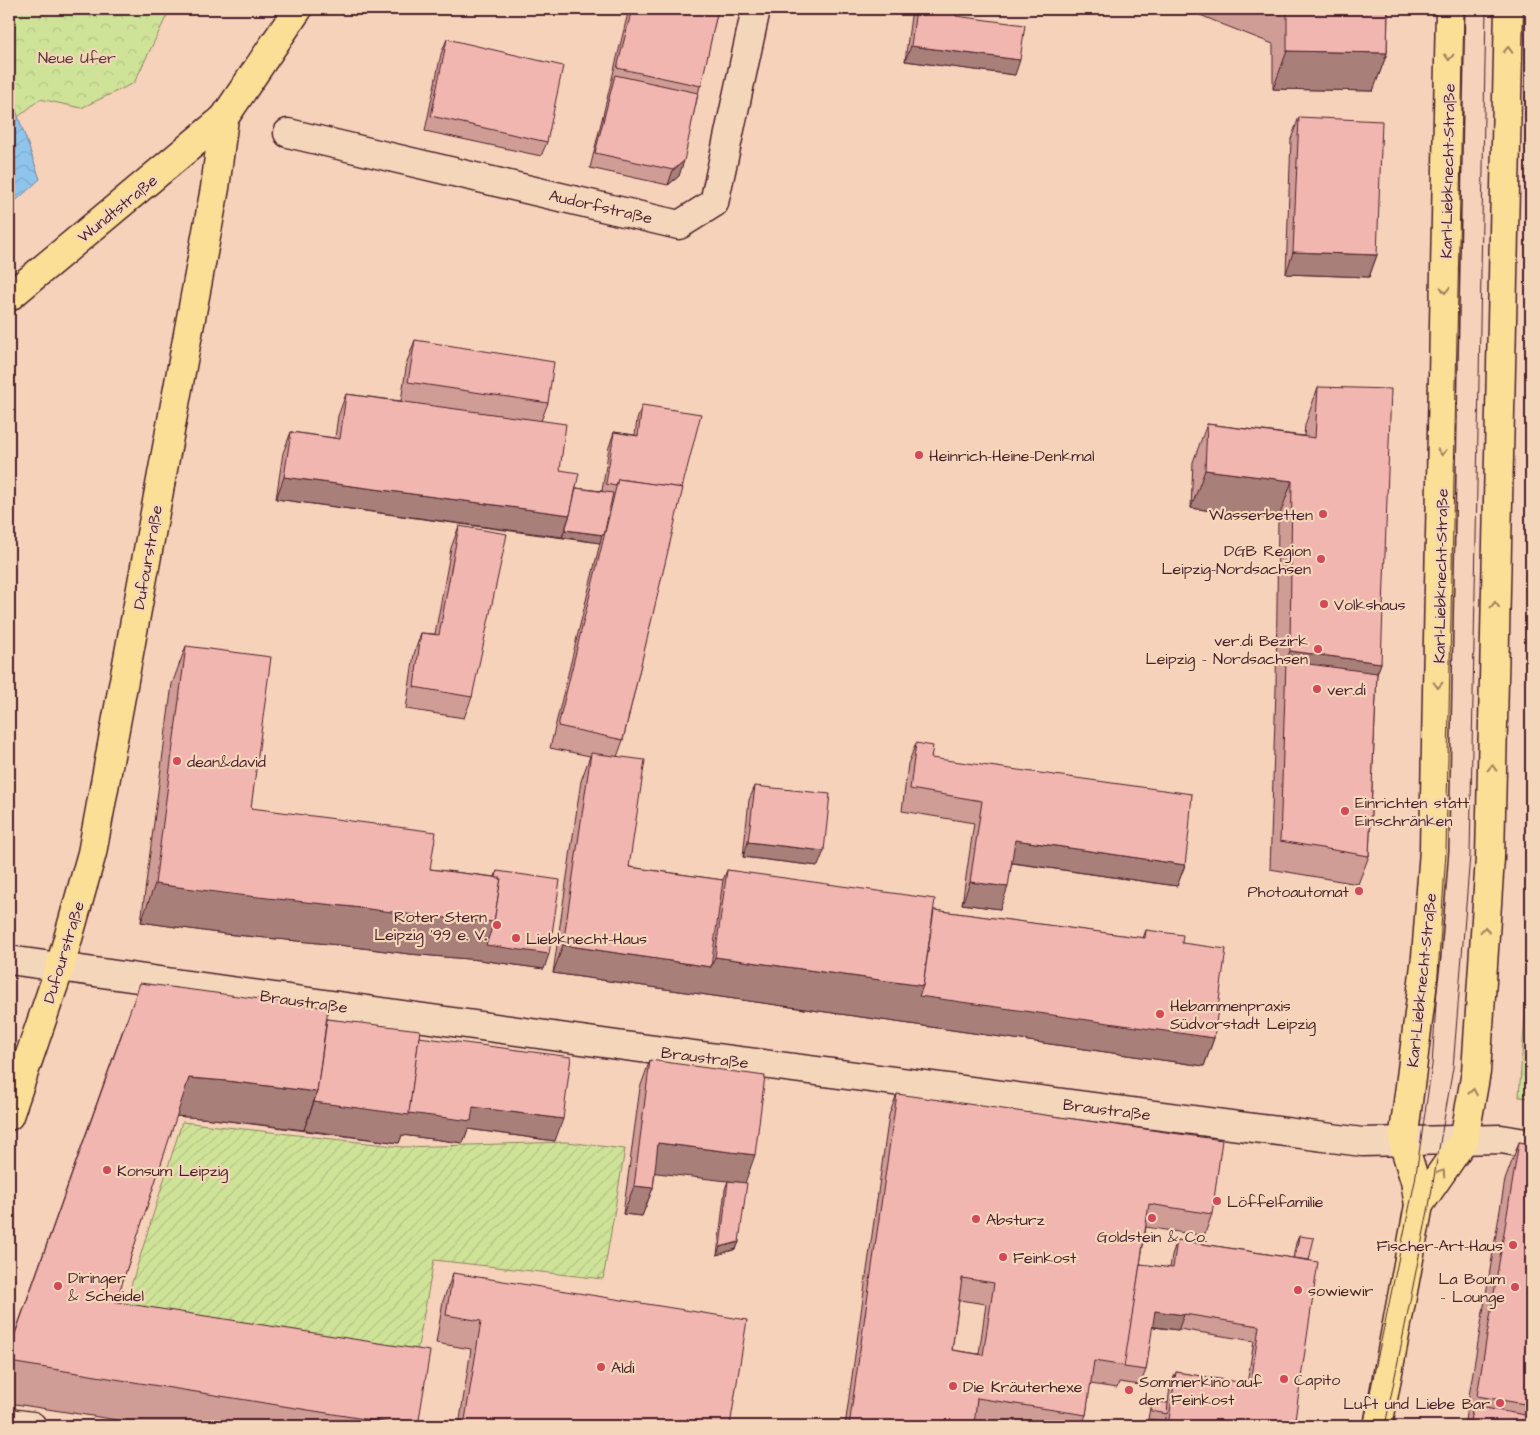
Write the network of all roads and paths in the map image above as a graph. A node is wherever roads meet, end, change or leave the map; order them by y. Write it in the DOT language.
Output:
graph roads {
  1 [pos="298,9"];
  2 [pos="756,9"];
  3 [pos="1450,9"];
  4 [pos="1509,9"];
  5 [pos="224,118"];
  6 [pos="288,132"];
  7 [pos="9,297"];
  8 [pos="9,960"];
  9 [pos="60,966"];
  10 [pos="9,1116"];
  11 [pos="1464,1140"];
  12 [pos="1403,1142"];
  13 [pos="1531,1144"];
  14 [pos="1419,1205"];
  15 [pos="9,1423"];
  16 [pos="32,1426"];
  17 [pos="1378,1426"];
  1 -- 5 [label="main road, Dufourstraße"];
  2 -- 6 [label="street, Audorfstraße"];
  3 -- 12 [label="main road, Karl-Liebknecht-Straße, one-way"];
  11 -- 4 [label="main road, Karl-Liebknecht-Straße, one-way"];
  5 -- 7 [label="main road, Wundtstraße"];
  5 -- 9 [label="main road, Dufourstraße"];
  8 -- 9 [label="street, Braustraße"];
  9 -- 10 [label="main road, Dufourstraße"];
  9 -- 12 [label="street, Braustraße"];
  11 -- 12 [label="street"];
  11 -- 13 [label="street"];
  14 -- 11 [label="main road, Karl-Liebknecht-Straße, one-way"];
  12 -- 14 [label="main road, Karl-Liebknecht-Straße"];
  14 -- 17 [label="main road, Karl-Liebknecht-Straße"];
  15 -- 16 [label="street"];
}
